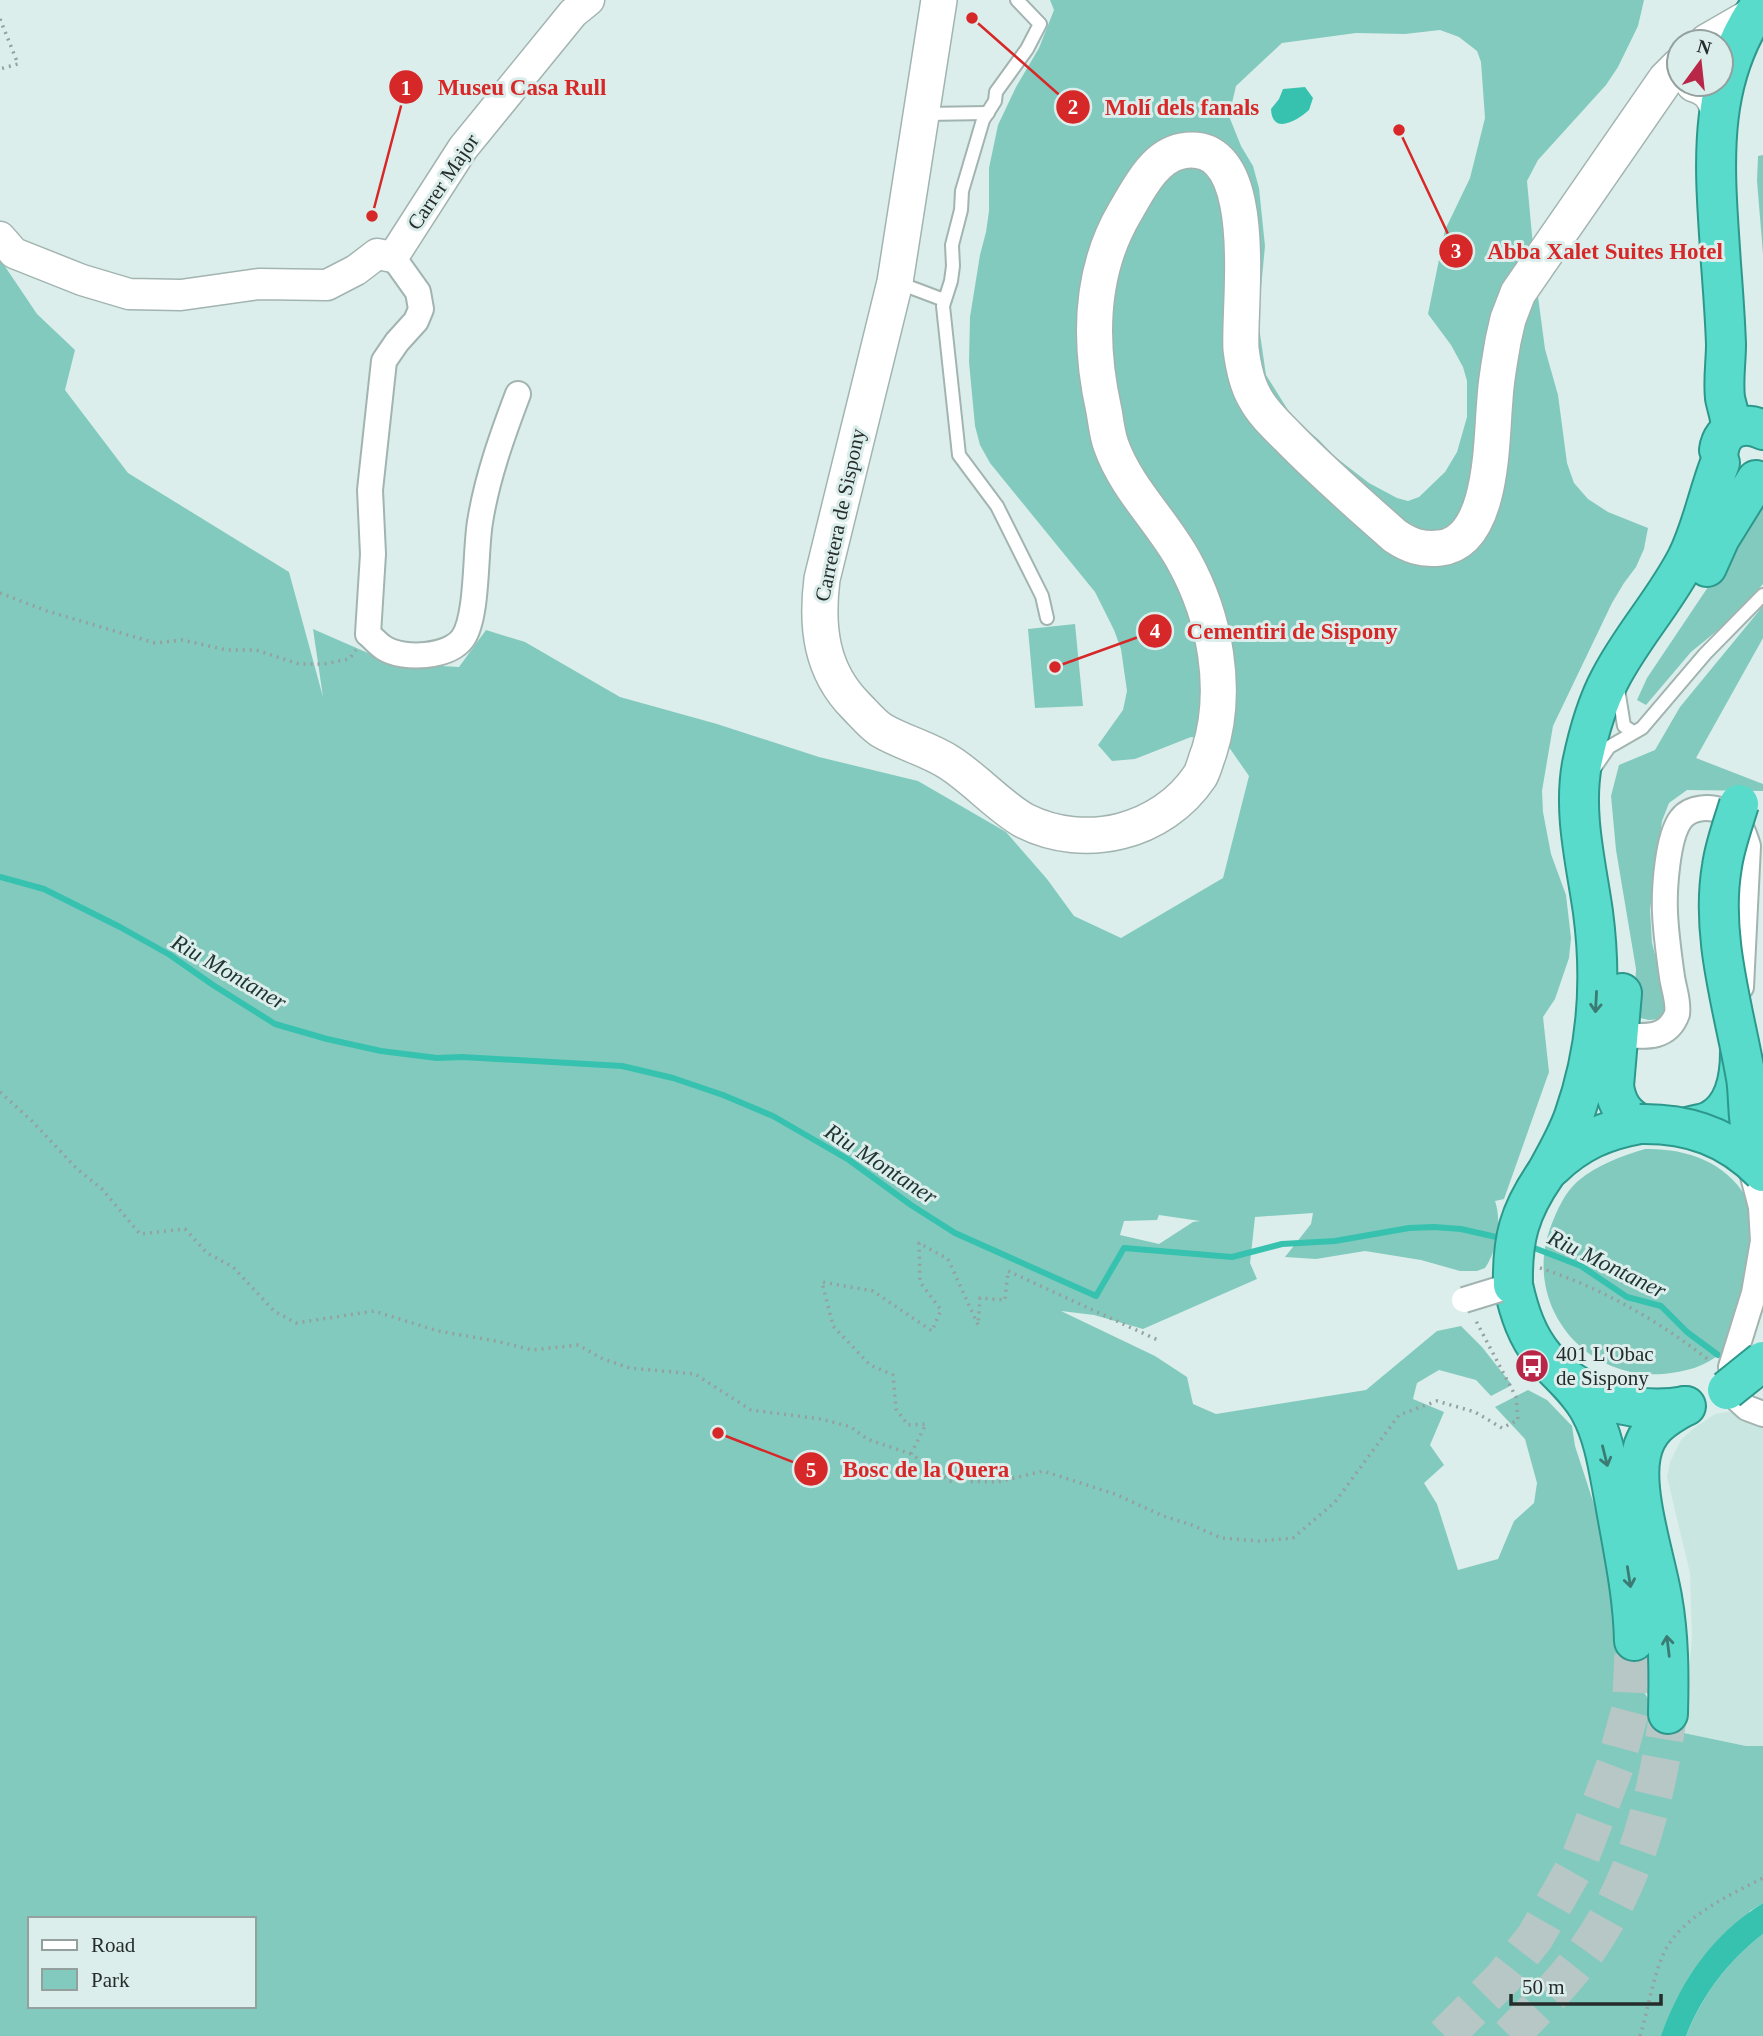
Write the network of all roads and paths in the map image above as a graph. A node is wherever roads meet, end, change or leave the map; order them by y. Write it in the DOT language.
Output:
graph roads {
  1 [pos="589,0"];
  2 [pos="939,0"];
  3 [pos="1017,0"];
  4 [pos="0,19"];
  5 [pos="1759,20"];
  6 [pos="1735,30"];
  7 [pos="1735,49"];
  8 [pos="0,69"];
  9 [pos="1735,73"];
  10 [pos="1685,98"];
  11 [pos="1698,98"];
  12 [pos="988,113"];
  13 [pos="921,114"];
  14 [pos="0,237"];
  15 [pos="393,257"];
  16 [pos="895,282"];
  17 [pos="944,300"];
  18 [pos="518,394"];
  19 [pos="1734,439"];
  20 [pos="1759,479"];
  21 [pos="0,593"];
  22 [pos="1763,595"];
  23 [pos="1046,618"];
  24 [pos="368,634"];
  25 [pos="1617,666"];
  26 [pos="1620,729"];
  27 [pos="1579,796"];
  28 [pos="1739,804"];
  29 [pos="1619,1035"];
  30 [pos="1740,1052"];
  31 [pos="1601,1069"];
  32 [pos="0,1092"];
  33 [pos="1640,1124"];
  34 [pos="1688,1127"];
  35 [pos="1763,1166"];
  36 [pos="1763,1172"];
  37 [pos="1546,1173"];
  38 [pos="1526,1276"];
  39 [pos="1469,1307"];
  40 [pos="1160,1341"];
  41 [pos="1563,1376"];
  42 [pos="1746,1379"];
  43 [pos="1685,1406"];
  44 [pos="1763,1413"];
  45 [pos="911,1454"];
  46 [pos="1634,1641"];
  47 [pos="1668,1714"];
  48 [pos="1763,1878"];
  49 [pos="1640,2036"];
  1 -- 15 [label="street, Carrer Major"];
  2 -- 13 [label="main road, Carretera de Sispony"];
  3 -- 12 [label="lane"];
  4 -- 8 [label="path"];
  5 -- 6 [label="main road"];
  5 -- 7 [label="highway"];
  5 -- 9 [label="highway"];
  10 -- 16 [label="main road, Carretera de Sispony"];
  11 -- 19 [label="highway"];
  12 -- 13 [label="lane"];
  12 -- 17 [label="lane"];
  13 -- 16 [label="main road, Carretera de Sispony"];
  14 -- 15 [label="street"];
  15 -- 24 [label="street"];
  16 -- 17 [label="lane"];
  17 -- 23 [label="lane"];
  18 -- 24 [label="street"];
  19 -- 20 [label="highway"];
  19 -- 25 [label="highway"];
  20 -- 26 [label="highway"];
  21 -- 24 [label="path"];
  22 -- 26 [label="lane"];
  25 -- 26 [label="lane"];
  25 -- 27 [label="highway"];
  26 -- 27 [label="lane"];
  26 -- 29 [label="highway"];
  27 -- 31 [label="highway, one-way"];
  28 -- 30 [label="highway, bridge"];
  29 -- 31 [label="highway"];
  29 -- 42 [label="street"];
  30 -- 34 [label="highway, bridge"];
  30 -- 35 [label="highway, bridge"];
  31 -- 33 [label="highway"];
  31 -- 37 [label="highway"];
  32 -- 45 [label="path"];
  33 -- 34 [label="highway, bridge"];
  33 -- 37 [label="highway"];
  34 -- 36 [label="highway, bridge"];
  37 -- 38 [label="highway, bridge"];
  38 -- 39 [label="street, bridge"];
  38 -- 41 [label="highway"];
  38 -- 42 [label="path"];
  39 -- 45 [label="path"];
  40 -- 45 [label="path"];
  41 -- 43 [label="highway"];
  41 -- 46 [label="highway, one-way"];
  42 -- 43 [label="highway"];
  42 -- 44 [label="street"];
  47 -- 43 [label="highway, one-way"];
  48 -- 49 [label="path"];
}
